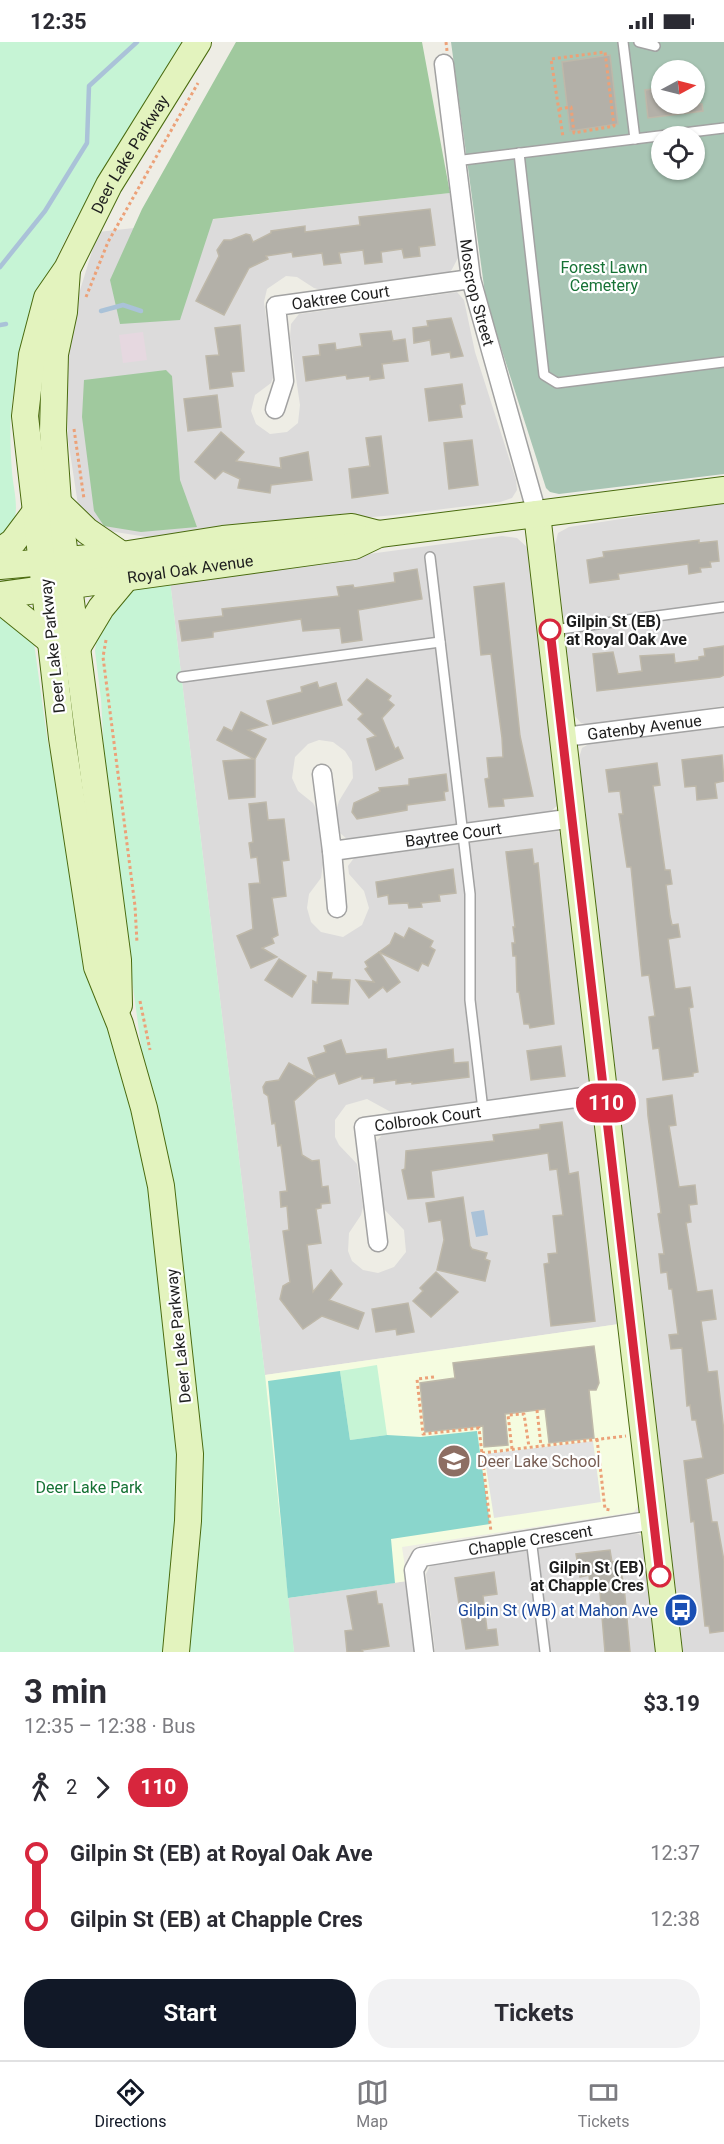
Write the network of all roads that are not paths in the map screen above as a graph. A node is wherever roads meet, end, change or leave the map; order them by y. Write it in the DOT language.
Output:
graph roads {
  1 [pos="198,42"];
  2 [pos="623,42"];
  3 [pos="639,42"];
  4 [pos="655,46"];
  5 [pos="444,64"];
  6 [pos="724,128"];
  7 [pos="635,139"];
  8 [pos="519,153"];
  9 [pos="455,160"];
  10 [pos="471,279"];
  11 [pos="724,362"];
  12 [pos="276,409"];
  13 [pos="724,490"];
  14 [pos="47,506"];
  15 [pos="537,514"];
  16 [pos="0,551"];
  17 [pos="430,556"];
  18 [pos="54,561"];
  19 [pos="0,566"];
  20 [pos="124,566"];
  21 [pos="57,587"];
  22 [pos="0,595"];
  23 [pos="0,600"];
  24 [pos="724,607"];
  25 [pos="550,630"];
  26 [pos="51,641"];
  27 [pos="440,642"];
  28 [pos="77,648"];
  29 [pos="182,677"];
  30 [pos="724,717"];
  31 [pos="564,737"];
  32 [pos="322,774"];
  33 [pos="574,818"];
  34 [pos="464,833"];
  35 [pos="332,851"];
  36 [pos="337,908"];
  37 [pos="120,1024"];
  38 [pos="605,1094"];
  39 [pos="483,1110"];
  40 [pos="378,1242"];
  41 [pos="654,1520"];
  42 [pos="531,1538"];
  43 [pos="176,1652"];
  44 [pos="424,1652"];
  45 [pos="545,1652"];
  46 [pos="669,1652"];
  1 -- 14 [label="main road, Deer Lake Parkway"];
  2 -- 7 [label="lane"];
  3 -- 4 [label="lane"];
  5 -- 9 [label="street, Moscrop Street"];
  6 -- 7 [label="lane"];
  7 -- 8 [label="lane"];
  8 -- 9 [label="lane"];
  8 -- 11 [label="lane"];
  9 -- 10 [label="street, Moscrop Street"];
  10 -- 12 [label="street, Oaktree Court"];
  10 -- 15 [label="street, Moscrop Street"];
  13 -- 15 [label="main road, Royal Oak Avenue"];
  14 -- 16 [label="main road"];
  14 -- 18 [label="main road, Deer Lake Parkway"];
  14 -- 20 [label="main road"];
  15 -- 20 [label="main road, Royal Oak Avenue"];
  15 -- 25 [label="main road"];
  17 -- 27 [label="lane"];
  18 -- 19 [label="main road, Royal Oak Avenue"];
  18 -- 20 [label="main road, Royal Oak Avenue"];
  18 -- 21 [label="main road, Deer Lake Parkway"];
  20 -- 21 [label="main road, Royal Oak Avenue"];
  20 -- 28 [label="main road"];
  21 -- 22 [label="main road, Royal Oak Avenue"];
  21 -- 26 [label="main road, Deer Lake Parkway"];
  21 -- 28 [label="main road, Deer Lake Parkway"];
  23 -- 26 [label="main road"];
  24 -- 25 [label="lane"];
  25 -- 31 [label="main road"];
  26 -- 37 [label="main road, Deer Lake Parkway"];
  27 -- 29 [label="lane"];
  27 -- 34 [label="lane"];
  28 -- 37 [label="main road, Deer Lake Parkway"];
  30 -- 31 [label="street, Gatenby Avenue"];
  31 -- 33 [label="main road"];
  32 -- 35 [label="street"];
  33 -- 34 [label="street, Baytree Court"];
  33 -- 38 [label="main road"];
  34 -- 35 [label="street, Baytree Court"];
  34 -- 39 [label="lane"];
  35 -- 36 [label="street"];
  37 -- 43 [label="main road, Deer Lake Parkway"];
  38 -- 39 [label="street, Colbrook Court"];
  38 -- 41 [label="main road"];
  39 -- 40 [label="street, Colbrook Court"];
  41 -- 42 [label="street, Chapple Crescent"];
  41 -- 46 [label="main road"];
  42 -- 44 [label="street, Chapple Crescent"];
  42 -- 45 [label="lane"];
}
